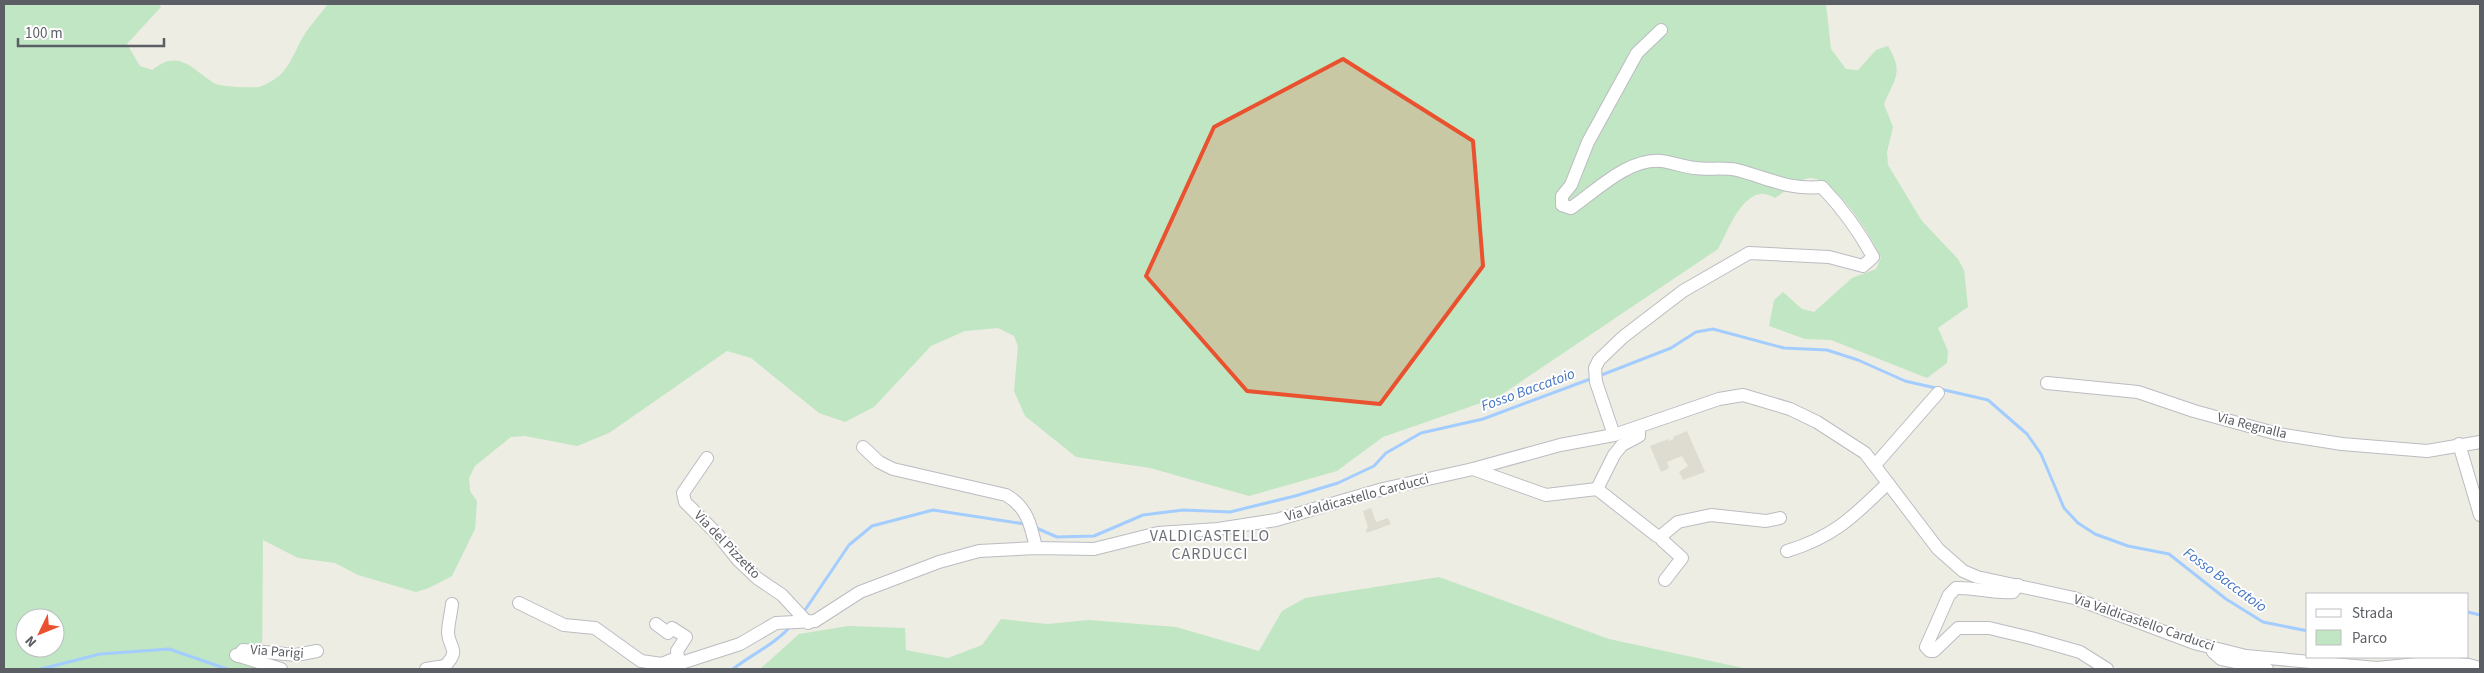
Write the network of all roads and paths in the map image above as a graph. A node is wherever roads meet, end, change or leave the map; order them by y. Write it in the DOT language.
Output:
graph roads {
  1 [pos="1661,30"];
  2 [pos="2047,383"];
  3 [pos="1938,393"];
  4 [pos="1638,428"];
  5 [pos="1614,435"];
  6 [pos="2480,442"];
  7 [pos="2459,444"];
  8 [pos="863,447"];
  9 [pos="707,458"];
  10 [pos="1875,465"];
  11 [pos="1472,470"];
  12 [pos="1888,483"];
  13 [pos="1597,490"];
  14 [pos="2480,515"];
  15 [pos="1780,518"];
  16 [pos="1661,536"];
  17 [pos="1036,548"];
  18 [pos="1787,551"];
  19 [pos="1665,580"];
  20 [pos="2018,585"];
  21 [pos="519,603"];
  22 [pos="452,604"];
  23 [pos="808,622"];
  24 [pos="656,624"];
  25 [pos="2213,648"];
  26 [pos="318,651"];
  27 [pos="676,663"];
  28 [pos="2480,668"];
  29 [pos="282,669"];
  30 [pos="426,669"];
  31 [pos="2107,669"];
  32 [pos="2267,669"];
  1 -- 5 [label="street"];
  2 -- 7 [label="street, Via Regnalla"];
  3 -- 10 [label="street"];
  4 -- 5 [label="street, Via Valdicastello Carducci"];
  4 -- 10 [label="street, Via Valdicastello Carducci"];
  4 -- 13 [label="street"];
  5 -- 11 [label="street, Via Valdicastello Carducci"];
  6 -- 7 [label="street, Via Regnalla"];
  7 -- 14 [label="street"];
  8 -- 17 [label="street"];
  9 -- 23 [label="street, Via del Pizzetto"];
  10 -- 12 [label="street, Via Valdicastello Carducci"];
  11 -- 13 [label="street"];
  11 -- 17 [label="street, Via Valdicastello Carducci"];
  12 -- 18 [label="street"];
  12 -- 20 [label="street, Via Valdicastello Carducci"];
  13 -- 16 [label="street"];
  15 -- 16 [label="street"];
  16 -- 19 [label="street"];
  17 -- 23 [label="street, Via Valdicastello Carducci"];
  20 -- 25 [label="street, Via Valdicastello Carducci"];
  20 -- 31 [label="street"];
  21 -- 27 [label="street, Via Valdicastello Carducci"];
  22 -- 30 [label="street"];
  23 -- 27 [label="street, Via Valdicastello Carducci"];
  24 -- 27 [label="street"];
  25 -- 28 [label="street, Via Valdicastello Carducci"];
  25 -- 32 [label="street"];
  26 -- 29 [label="street, Via Parigi"];
}
